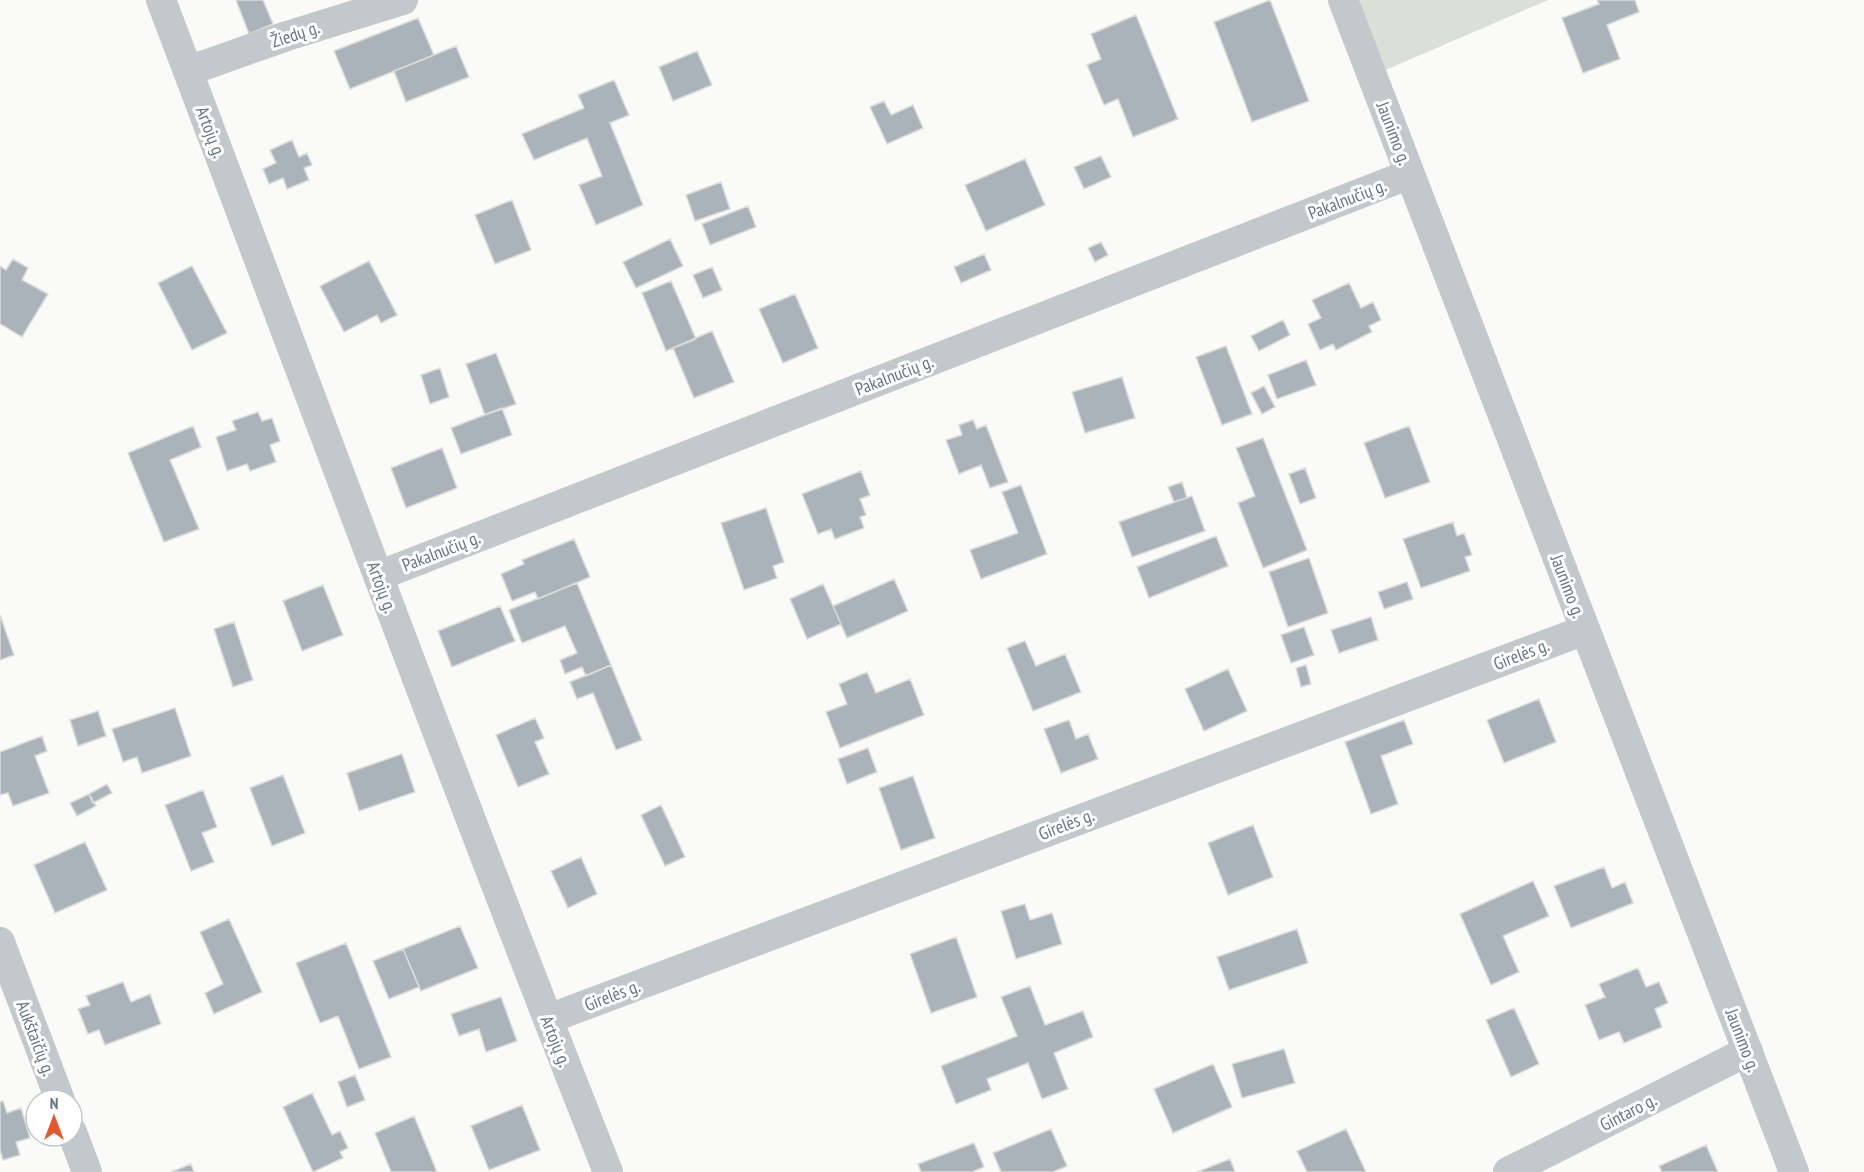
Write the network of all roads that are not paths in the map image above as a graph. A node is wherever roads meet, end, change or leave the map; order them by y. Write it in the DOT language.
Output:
graph roads {
  1 [pos="161,0"];
  2 [pos="403,0"];
  3 [pos="1343,0"];
  4 [pos="188,70"];
  5 [pos="1410,174"];
  6 [pos="378,576"];
  7 [pos="1585,630"];
  8 [pos="0,942"];
  9 [pos="548,1019"];
  10 [pos="1748,1051"];
  11 [pos="55,1088"];
  12 [pos="78,1148"];
  13 [pos="87,1172"];
  14 [pos="608,1172"];
  15 [pos="1508,1172"];
  16 [pos="1794,1172"];
  1 -- 4 [label="street, Artojų g."];
  2 -- 4 [label="street, Žiedų g."];
  3 -- 5 [label="street, Jaunimo g."];
  4 -- 6 [label="street, Artojų g."];
  5 -- 6 [label="street, Pakalnučių g."];
  5 -- 7 [label="street, Jaunimo g."];
  6 -- 9 [label="street, Artojų g."];
  7 -- 9 [label="street, Girelės g."];
  7 -- 10 [label="street, Jaunimo g."];
  8 -- 11 [label="street, Aukštaičių g."];
  9 -- 14 [label="street, Artojų g."];
  10 -- 15 [label="street, Gintaro g."];
  10 -- 16 [label="street, Jaunimo g."];
  12 -- 13 [label="street"];
}
